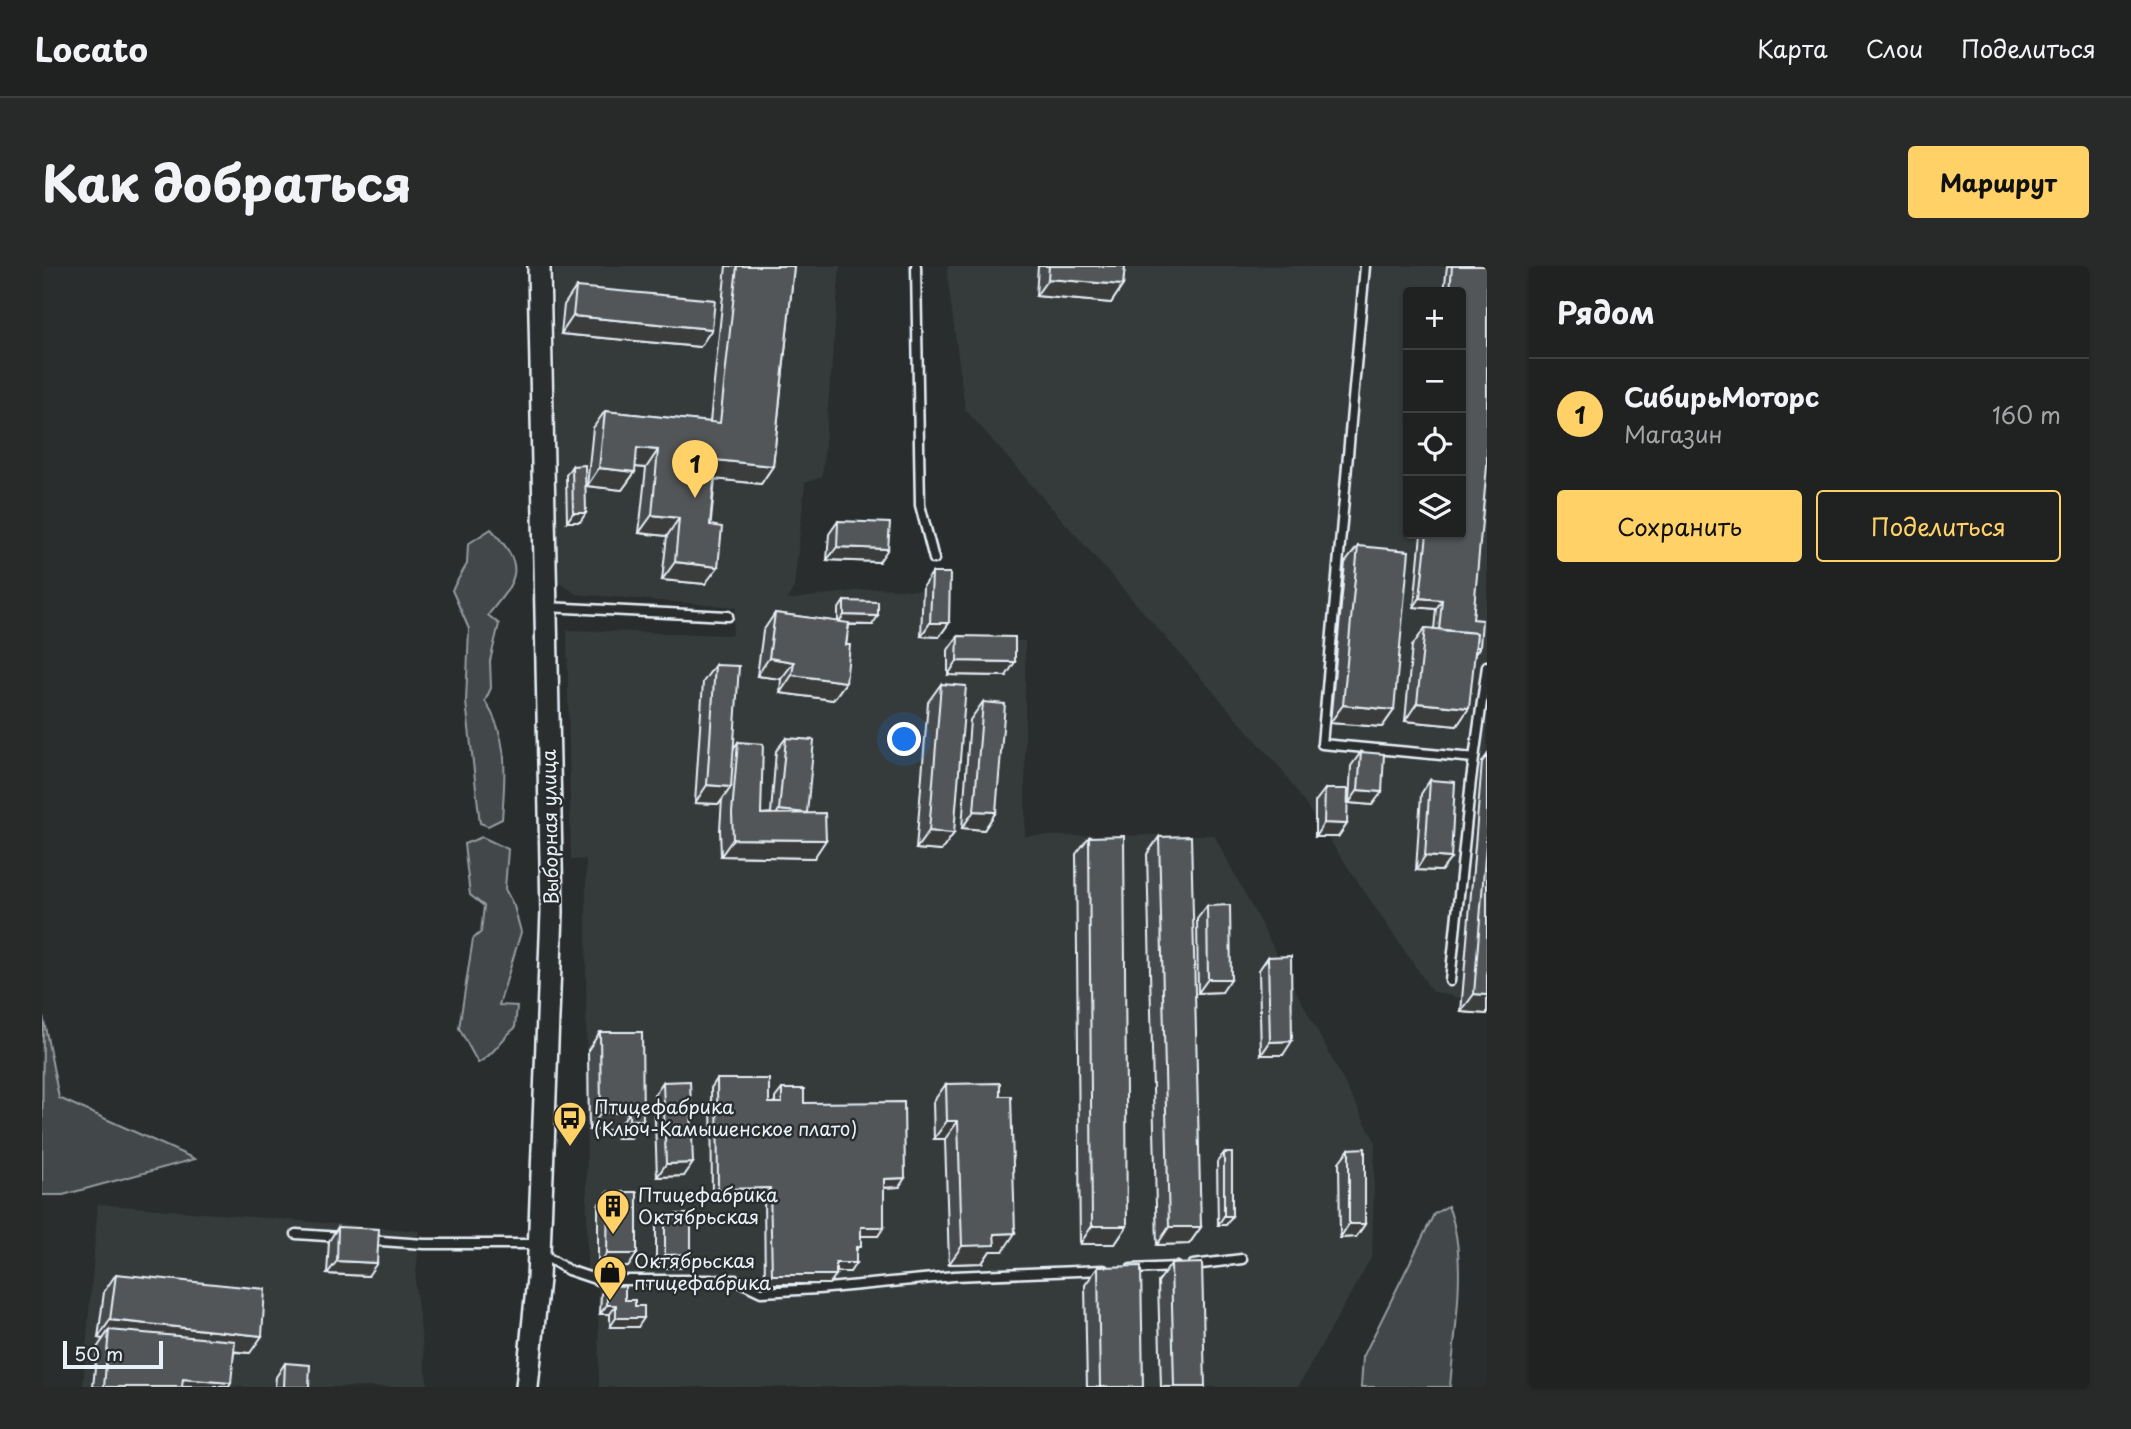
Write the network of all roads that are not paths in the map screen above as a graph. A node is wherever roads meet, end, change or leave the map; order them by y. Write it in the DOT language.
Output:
graph roads {
  1 [pos="539,266"];
  2 [pos="916,266"];
  3 [pos="1365,266"];
  4 [pos="934,559"];
  5 [pos="546,607"];
  6 [pos="728,616"];
  7 [pos="1487,666"];
  8 [pos="1474,758"];
  9 [pos="1450,981"];
  10 [pos="296,1234"];
  11 [pos="347,1238"];
  12 [pos="360,1239"];
  13 [pos="539,1249"];
  14 [pos="1242,1259"];
  15 [pos="527,1387"];
  1 -- 5 [label="main road, Выборная улица"];
  2 -- 4 [label="lane"];
  3 -- 8 [label="lane"];
  5 -- 6 [label="lane"];
  5 -- 13 [label="main road, Выборная улица"];
  7 -- 8 [label="lane"];
  8 -- 9 [label="lane"];
  10 -- 11 [label="lane"];
  12 -- 13 [label="lane"];
  13 -- 14 [label="lane"];
  13 -- 15 [label="main road, Выборная улица"];
}
